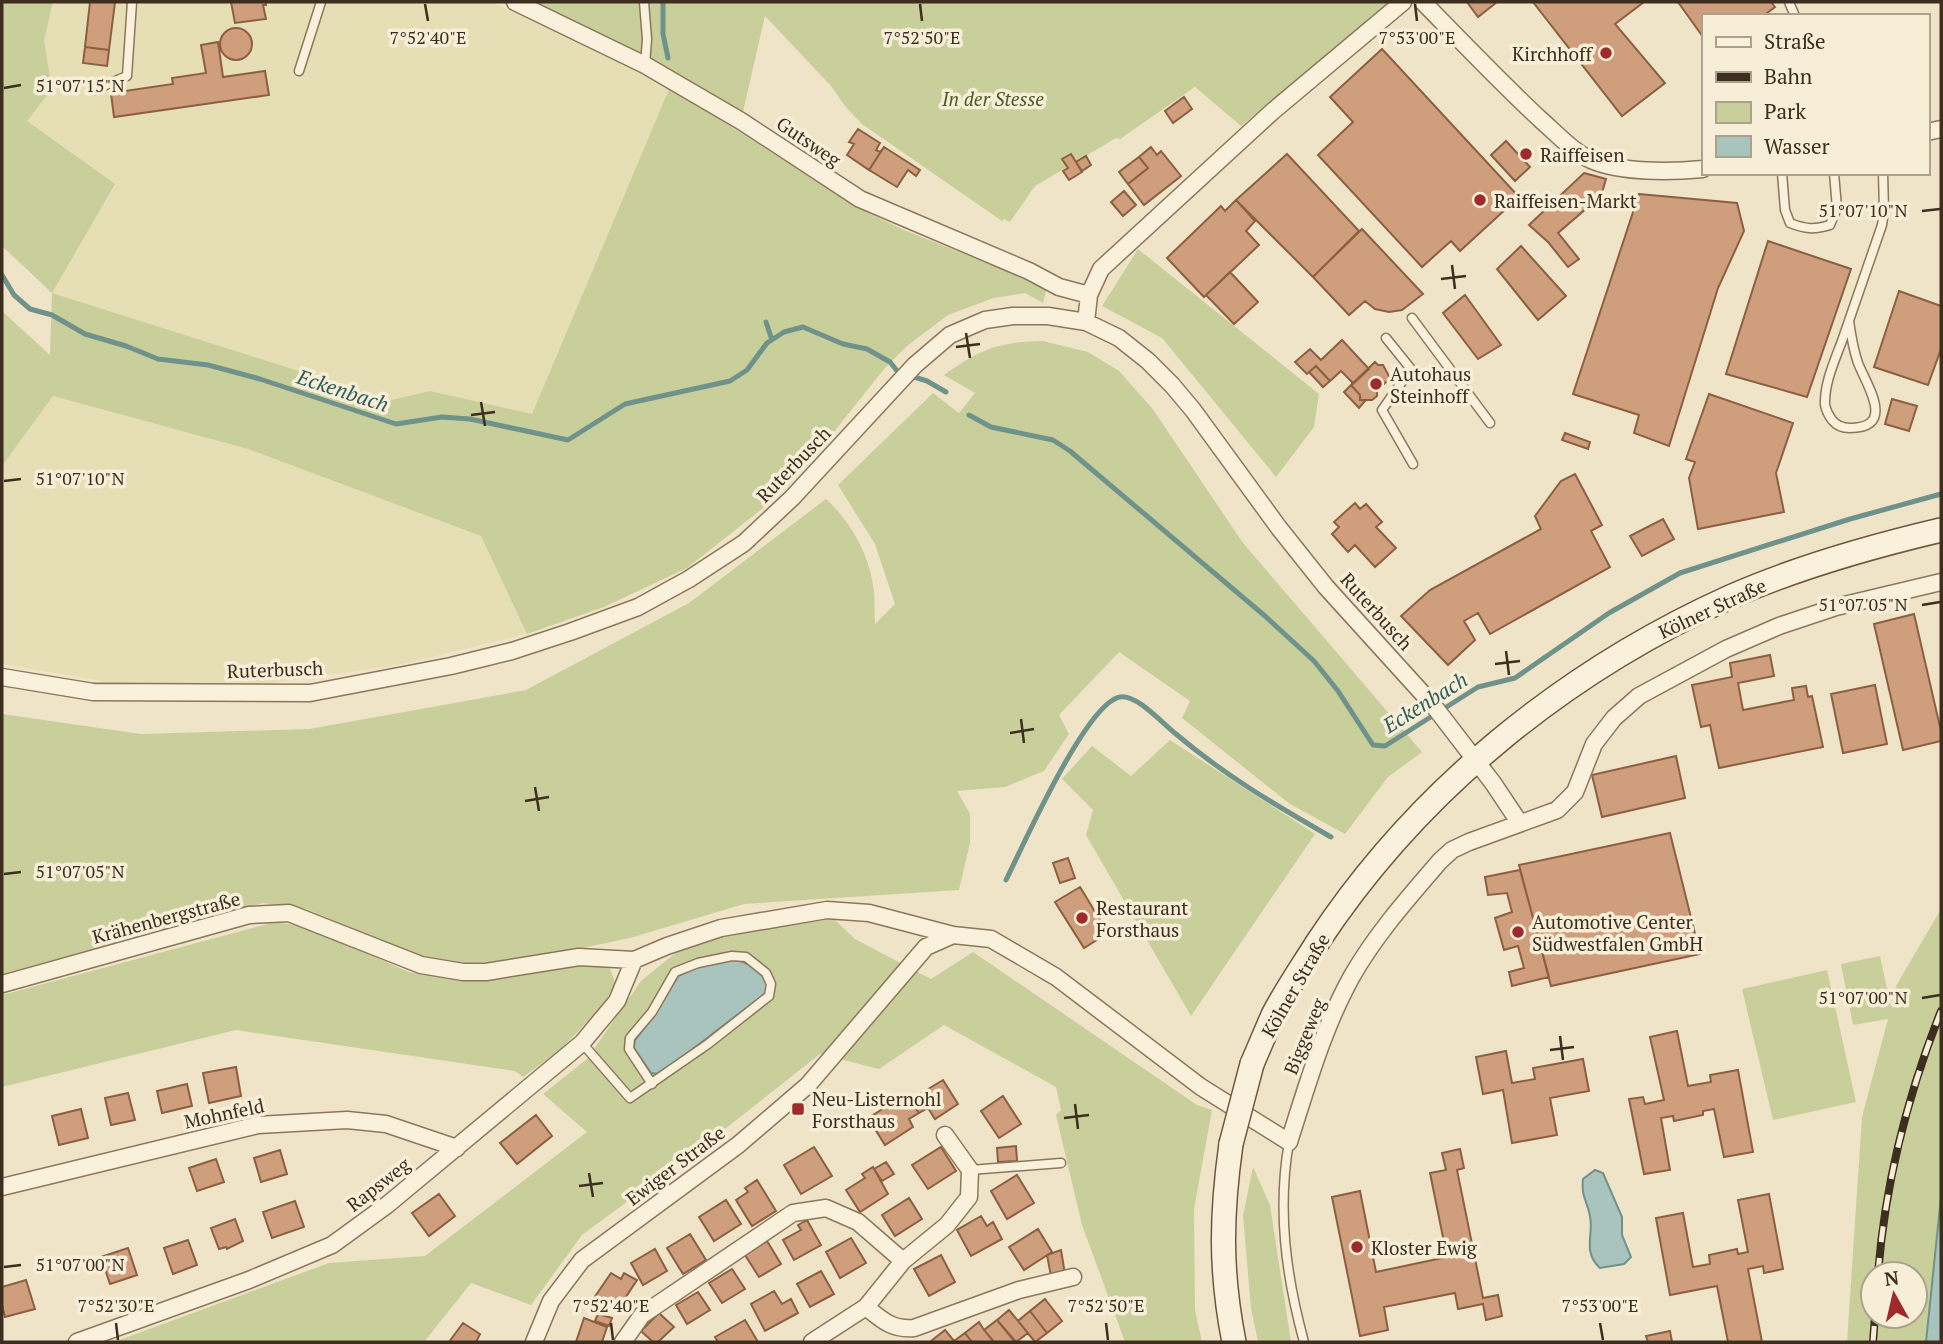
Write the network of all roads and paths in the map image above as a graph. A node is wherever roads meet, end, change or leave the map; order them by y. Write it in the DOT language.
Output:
graph roads {
  1 [pos="132,2"];
  2 [pos="321,2"];
  3 [pos="514,2"];
  4 [pos="644,2"];
  5 [pos="1403,2"];
  6 [pos="1423,2"];
  7 [pos="645,65"];
  8 [pos="299,71"];
  9 [pos="94,90"];
  10 [pos="1702,169"];
  11 [pos="1782,175"];
  12 [pos="1834,175"];
  13 [pos="1883,175"];
  14 [pos="1089,295"];
  15 [pos="1412,318"];
  16 [pos="1849,321"];
  17 [pos="1086,322"];
  18 [pos="1386,338"];
  19 [pos="1490,423"];
  20 [pos="1413,464"];
  21 [pos="1941,530"];
  22 [pos="1941,582"];
  23 [pos="2,677"];
  24 [pos="1475,762"];
  25 [pos="1519,822"];
  26 [pos="953,935"];
  27 [pos="634,960"];
  28 [pos="2,984"];
  29 [pos="582,1043"];
  30 [pos="652,1084"];
  31 [pos="945,1135"];
  32 [pos="1289,1142"];
  33 [pos="457,1148"];
  34 [pos="1061,1163"];
  35 [pos="970,1170"];
  36 [pos="2,1187"];
  37 [pos="903,1261"];
  38 [pos="1073,1277"];
  39 [pos="866,1307"];
  40 [pos="77,1342"];
  41 [pos="534,1342"];
  42 [pos="623,1342"];
  43 [pos="812,1342"];
  44 [pos="1234,1342"];
  45 [pos="1304,1342"];
  1 -- 9 [label="lane"];
  2 -- 8 [label="lane"];
  3 -- 7 [label="street, Gutsweg"];
  4 -- 7 [label="lane"];
  5 -- 14 [label="street"];
  6 -- 10 [label="street"];
  7 -- 14 [label="street, Gutsweg"];
  11 -- 12 [label="lane"];
  13 -- 16 [label="lane"];
  14 -- 17 [label="street"];
  15 -- 19 [label="lane"];
  16 -- 16 [label="lane"];
  17 -- 23 [label="street, Ruterbusch"];
  17 -- 24 [label="street, Ruterbusch"];
  18 -- 20 [label="lane"];
  21 -- 24 [label="main road, Kölner Straße"];
  22 -- 25 [label="street"];
  24 -- 25 [label="street"];
  24 -- 44 [label="main road, Kölner Straße, bridge"];
  25 -- 32 [label="street, Biggeweg"];
  26 -- 27 [label="street, Krähenbergstraße"];
  26 -- 32 [label="street, Krähenbergstraße"];
  26 -- 41 [label="street, Ewiger Straße"];
  27 -- 28 [label="street, Krähenbergstraße"];
  27 -- 29 [label="street, Rapsweg"];
  29 -- 30 [label="lane"];
  29 -- 33 [label="street, Rapsweg"];
  30 -- 30 [label="lane"];
  31 -- 35 [label="street"];
  32 -- 45 [label="lane, Biggeweg"];
  33 -- 36 [label="street, Mohnfeld"];
  33 -- 40 [label="street, Rapsweg"];
  34 -- 35 [label="lane"];
  35 -- 37 [label="street"];
  37 -- 39 [label="street"];
  37 -- 42 [label="street"];
  38 -- 39 [label="street"];
  39 -- 43 [label="street"];
}
